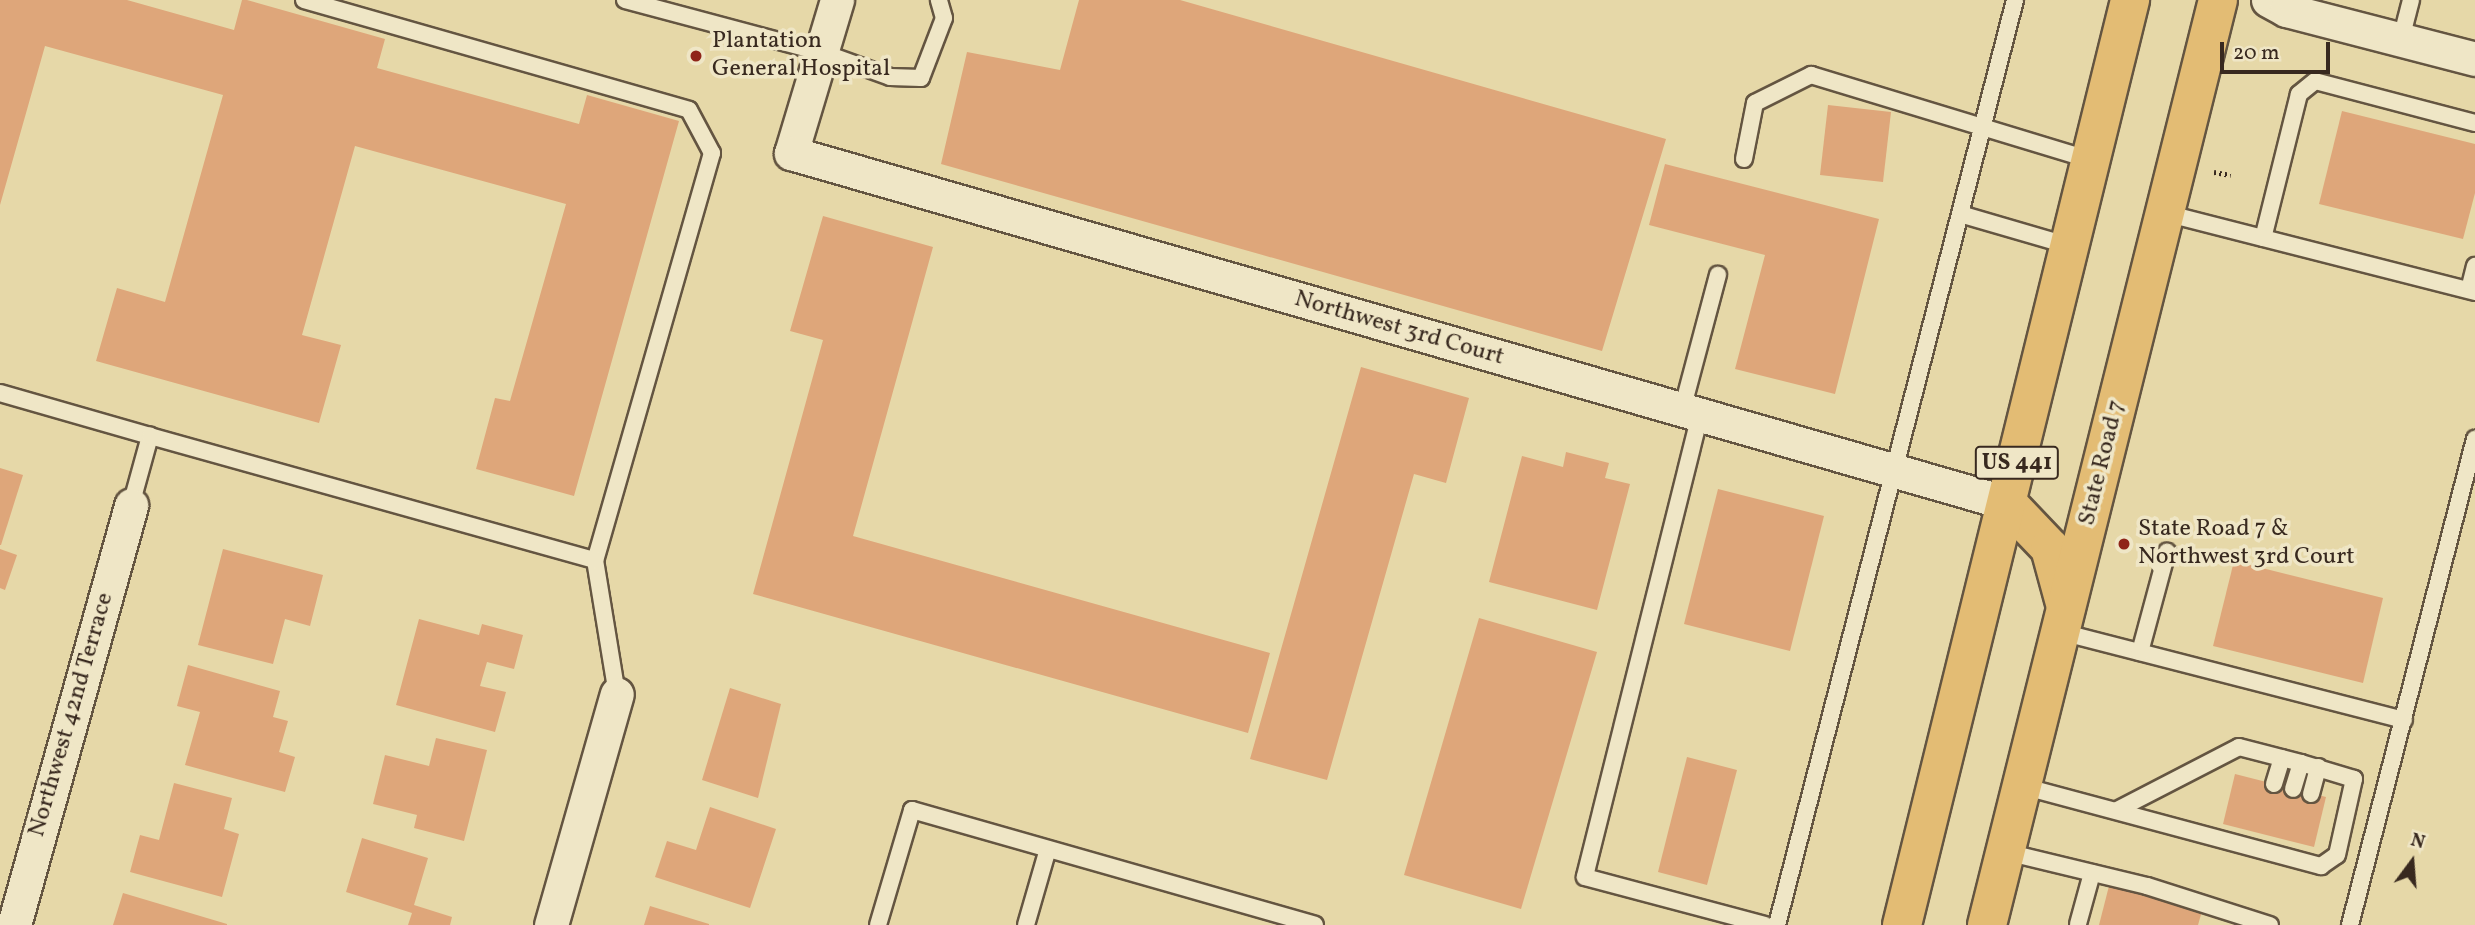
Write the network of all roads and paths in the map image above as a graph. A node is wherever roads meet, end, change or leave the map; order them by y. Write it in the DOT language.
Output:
graph roads {
  1 [pos="304,0"];
  2 [pos="625,0"];
  3 [pos="837,0"];
  4 [pos="939,0"];
  5 [pos="2015,0"];
  6 [pos="2130,0"];
  7 [pos="2218,0"];
  8 [pos="2268,0"];
  9 [pos="2411,0"];
  10 [pos="2401,39"];
  11 [pos="821,52"];
  12 [pos="2475,59"];
  13 [pos="2475,123"];
  14 [pos="1982,128"];
  15 [pos="1744,159"];
  16 [pos="2091,160"];
  17 [pos="2210,171"];
  18 [pos="2231,175"];
  19 [pos="2165,213"];
  20 [pos="1960,214"];
  21 [pos="2263,238"];
  22 [pos="2070,246"];
  23 [pos="2475,266"];
  24 [pos="1718,275"];
  25 [pos="2472,291"];
  26 [pos="0,393"];
  27 [pos="1691,413"];
  28 [pos="150,436"];
  29 [pos="2475,439"];
  30 [pos="1893,471"];
  31 [pos="2007,503"];
  32 [pos="131,505"];
  33 [pos="2167,552"];
  34 [pos="595,560"];
  35 [pos="2064,620"];
  36 [pos="2140,652"];
  37 [pos="617,694"];
  38 [pos="2404,720"];
  39 [pos="2282,758"];
  40 [pos="2301,763"];
  41 [pos="2318,767"];
  42 [pos="2274,784"];
  43 [pos="2022,786"];
  44 [pos="2293,789"];
  45 [pos="2311,794"];
  46 [pos="2117,810"];
  47 [pos="1048,849"];
  48 [pos="2006,852"];
  49 [pos="2092,873"];
  50 [pos="2078,924"];
  51 [pos="14,925"];
  52 [pos="551,925"];
  53 [pos="878,925"];
  54 [pos="1026,925"];
  55 [pos="1315,925"];
  56 [pos="1765,925"];
  57 [pos="1777,925"];
  58 [pos="1902,925"];
  59 [pos="1987,925"];
  60 [pos="2270,925"];
  61 [pos="2350,925"];
  1 -- 34 [label="lane"];
  2 -- 11 [label="lane"];
  3 -- 11 [label="street"];
  4 -- 11 [label="lane"];
  5 -- 14 [label="lane"];
  6 -- 16 [label="main road, US 441"];
  7 -- 19 [label="main road, State Road 7 / US 441"];
  8 -- 10 [label="street"];
  9 -- 10 [label="lane"];
  10 -- 12 [label="street"];
  11 -- 27 [label="street, Northwest 3rd Court"];
  13 -- 21 [label="lane"];
  14 -- 15 [label="lane"];
  14 -- 16 [label="lane"];
  14 -- 20 [label="lane"];
  16 -- 22 [label="main road, US 441"];
  17 -- 18 [label="path"];
  19 -- 21 [label="lane"];
  19 -- 35 [label="main road, State Road 7 / US 441"];
  20 -- 22 [label="lane"];
  20 -- 30 [label="lane"];
  21 -- 25 [label="lane"];
  22 -- 31 [label="main road, US 441"];
  23 -- 25 [label="lane"];
  24 -- 27 [label="lane"];
  26 -- 28 [label="lane"];
  27 -- 30 [label="street, Northwest 3rd Court"];
  27 -- 56 [label="lane"];
  28 -- 32 [label="lane"];
  28 -- 34 [label="lane"];
  29 -- 38 [label="lane"];
  30 -- 31 [label="street, Northwest 3rd Court"];
  30 -- 57 [label="lane"];
  31 -- 35 [label="main road"];
  31 -- 58 [label="main road, US 441"];
  32 -- 51 [label="street, Northwest 42nd Terrace"];
  33 -- 36 [label="lane"];
  34 -- 37 [label="lane"];
  35 -- 36 [label="lane"];
  35 -- 43 [label="main road, State Road 7 / US 441"];
  36 -- 38 [label="lane"];
  37 -- 52 [label="street"];
  38 -- 61 [label="lane"];
  39 -- 40 [label="lane"];
  39 -- 42 [label="lane"];
  39 -- 46 [label="lane"];
  40 -- 41 [label="lane"];
  40 -- 44 [label="lane"];
  41 -- 45 [label="lane"];
  41 -- 46 [label="lane"];
  43 -- 46 [label="lane"];
  43 -- 48 [label="main road, State Road 7 / US 441"];
  47 -- 53 [label="lane"];
  47 -- 54 [label="lane"];
  47 -- 55 [label="lane"];
  48 -- 49 [label="lane"];
  48 -- 59 [label="main road, State Road 7 / US 441"];
  49 -- 50 [label="lane"];
  49 -- 60 [label="lane"];
}
